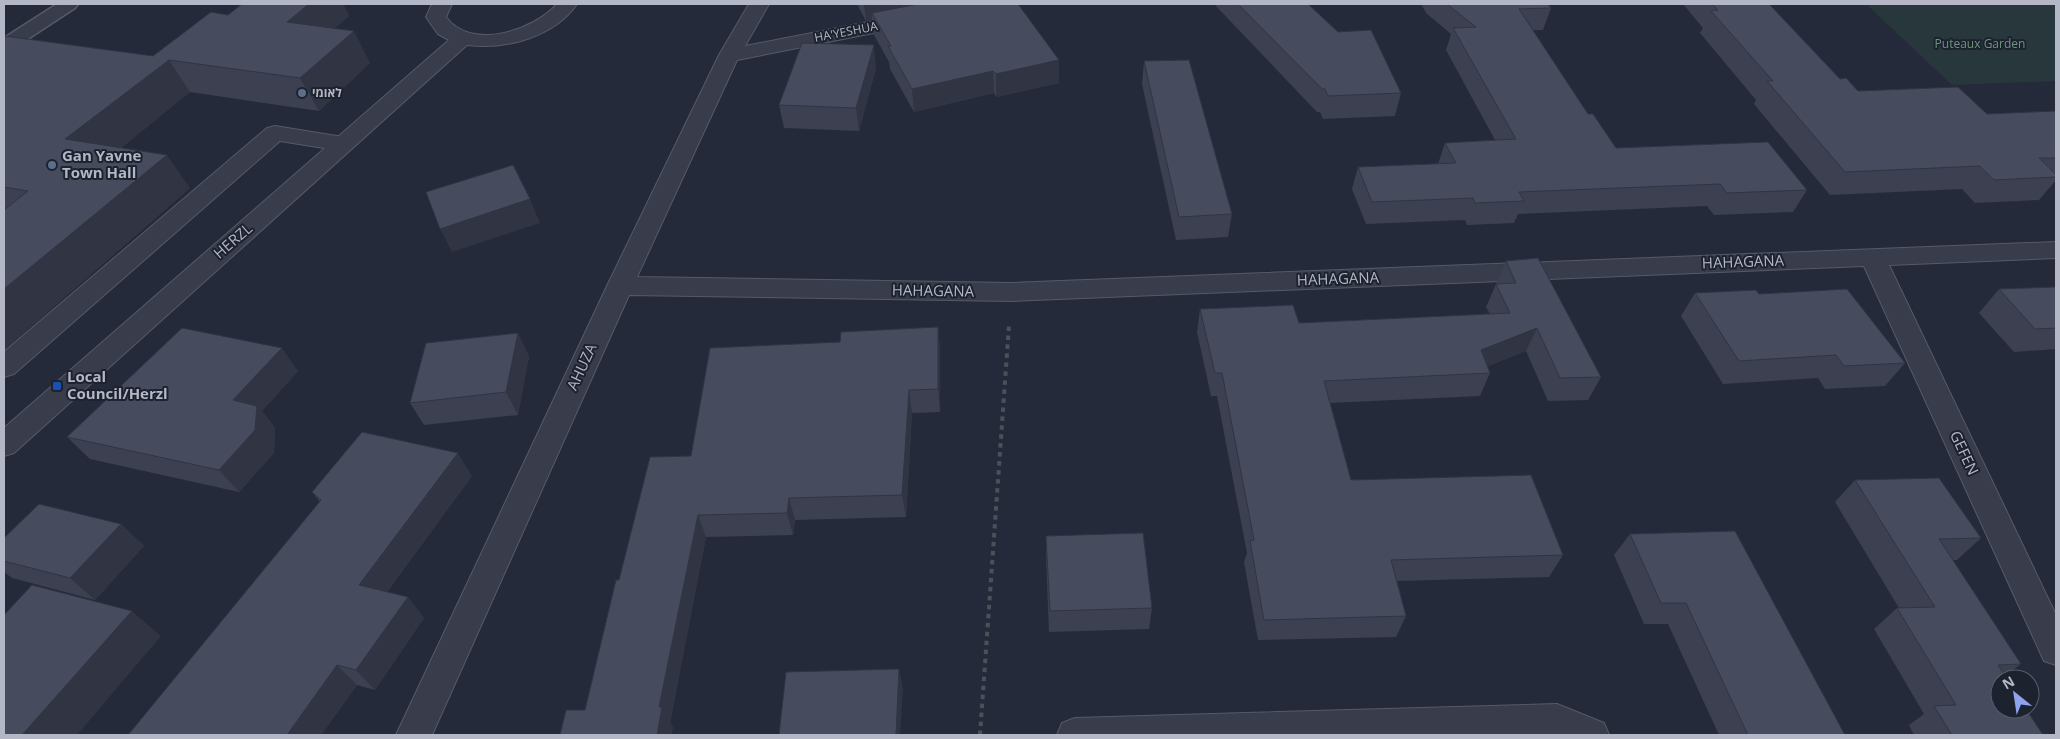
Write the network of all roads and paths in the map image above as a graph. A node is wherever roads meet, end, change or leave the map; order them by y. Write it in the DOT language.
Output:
graph roads {
  1 [pos="70,4"];
  2 [pos="442,4"];
  3 [pos="568,4"];
  4 [pos="760,4"];
  5 [pos="924,17"];
  6 [pos="463,38"];
  7 [pos="4,46"];
  8 [pos="729,56"];
  9 [pos="343,144"];
  10 [pos="2056,250"];
  11 [pos="1872,256"];
  12 [pos="620,286"];
  13 [pos="1012,292"];
  14 [pos="4,367"];
  15 [pos="4,444"];
  16 [pos="2056,650"];
  17 [pos="414,735"];
  18 [pos="980,735"];
  19 [pos="1076,735"];
  20 [pos="1591,735"];
  1 -- 7 [label="lane"];
  2 -- 6 [label="street"];
  3 -- 6 [label="street"];
  4 -- 8 [label="street, AHUZA"];
  5 -- 8 [label="street, HA'YESHUA"];
  6 -- 9 [label="street, HERZL"];
  8 -- 12 [label="street, AHUZA"];
  9 -- 14 [label="street"];
  9 -- 15 [label="street, HERZL"];
  10 -- 11 [label="street, HAHAGANA"];
  11 -- 13 [label="street, HAHAGANA"];
  11 -- 16 [label="street, GEFEN"];
  12 -- 13 [label="street, HAHAGANA"];
  12 -- 17 [label="street, AHUZA"];
  13 -- 18 [label="path"];
  19 -- 20 [label="street"];
}
